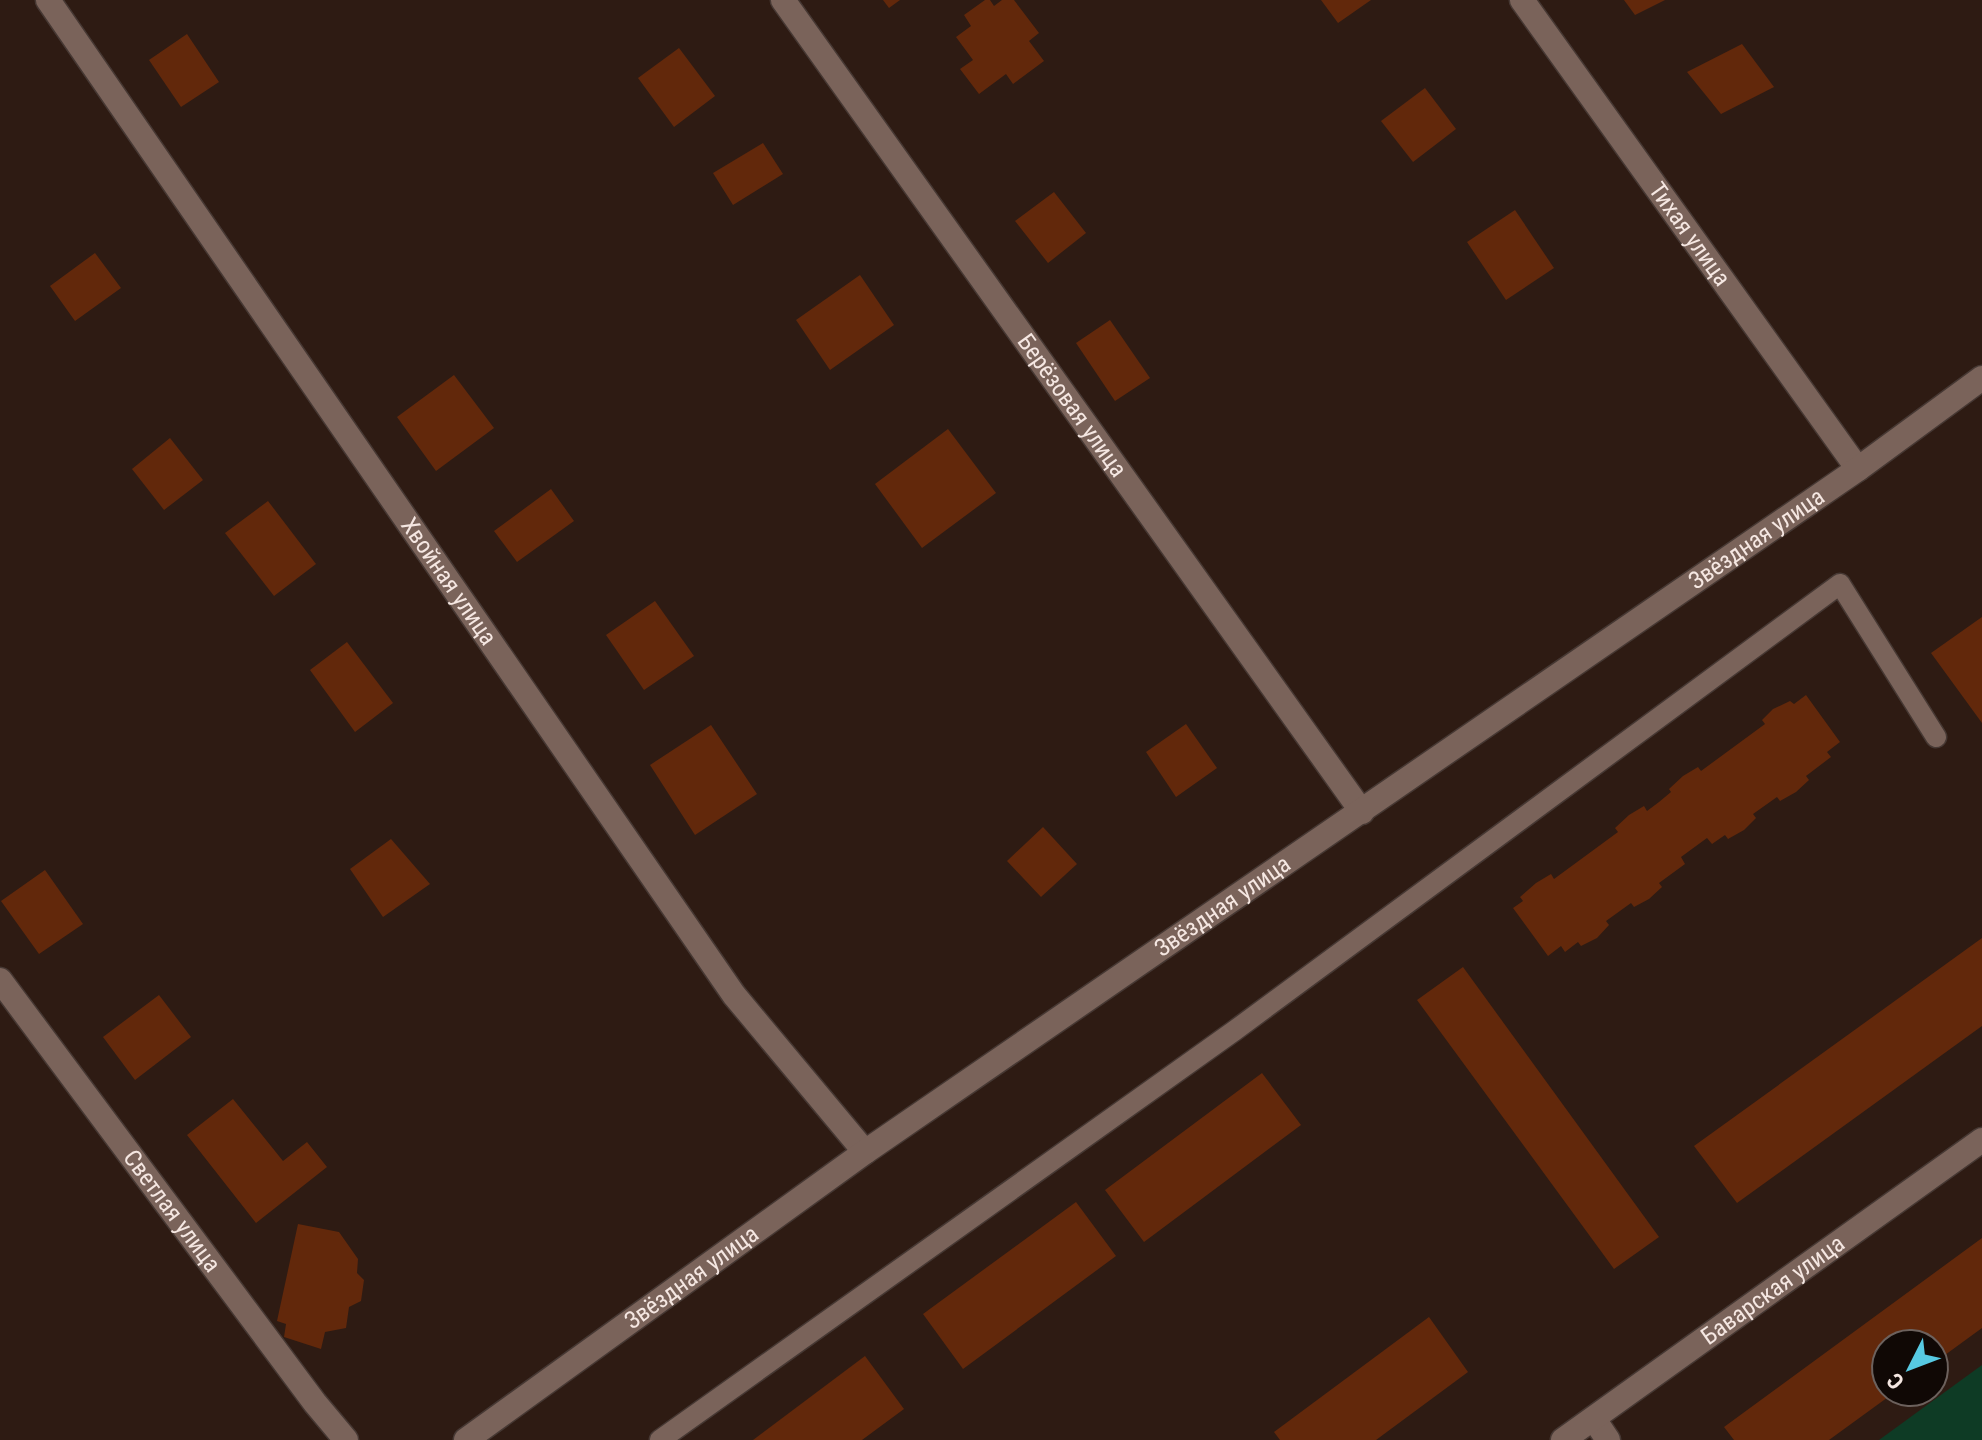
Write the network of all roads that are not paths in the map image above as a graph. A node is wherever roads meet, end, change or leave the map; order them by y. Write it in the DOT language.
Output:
graph roads {
  1 [pos="48,0"];
  2 [pos="783,0"];
  3 [pos="1522,0"];
  4 [pos="1982,378"];
  5 [pos="1858,469"];
  6 [pos="1936,737"];
  7 [pos="1362,812"];
  8 [pos="0,980"];
  9 [pos="1982,1140"];
  10 [pos="865,1152"];
  11 [pos="1594,1419"];
  12 [pos="346,1440"];
  13 [pos="466,1440"];
  14 [pos="660,1440"];
  15 [pos="1563,1440"];
  16 [pos="1608,1440"];
  1 -- 10 [label="street, Хвойная улица"];
  2 -- 7 [label="street, Берёзовая улица"];
  3 -- 5 [label="street, Тихая улица"];
  4 -- 5 [label="street, Звёздная улица"];
  5 -- 7 [label="street, Звёздная улица"];
  6 -- 14 [label="lane"];
  7 -- 10 [label="street, Звёздная улица"];
  8 -- 12 [label="street, Светлая улица"];
  9 -- 11 [label="street, Баварская улица"];
  10 -- 13 [label="street, Звёздная улица"];
  11 -- 15 [label="street, Баварская улица"];
  11 -- 16 [label="street"];
}
